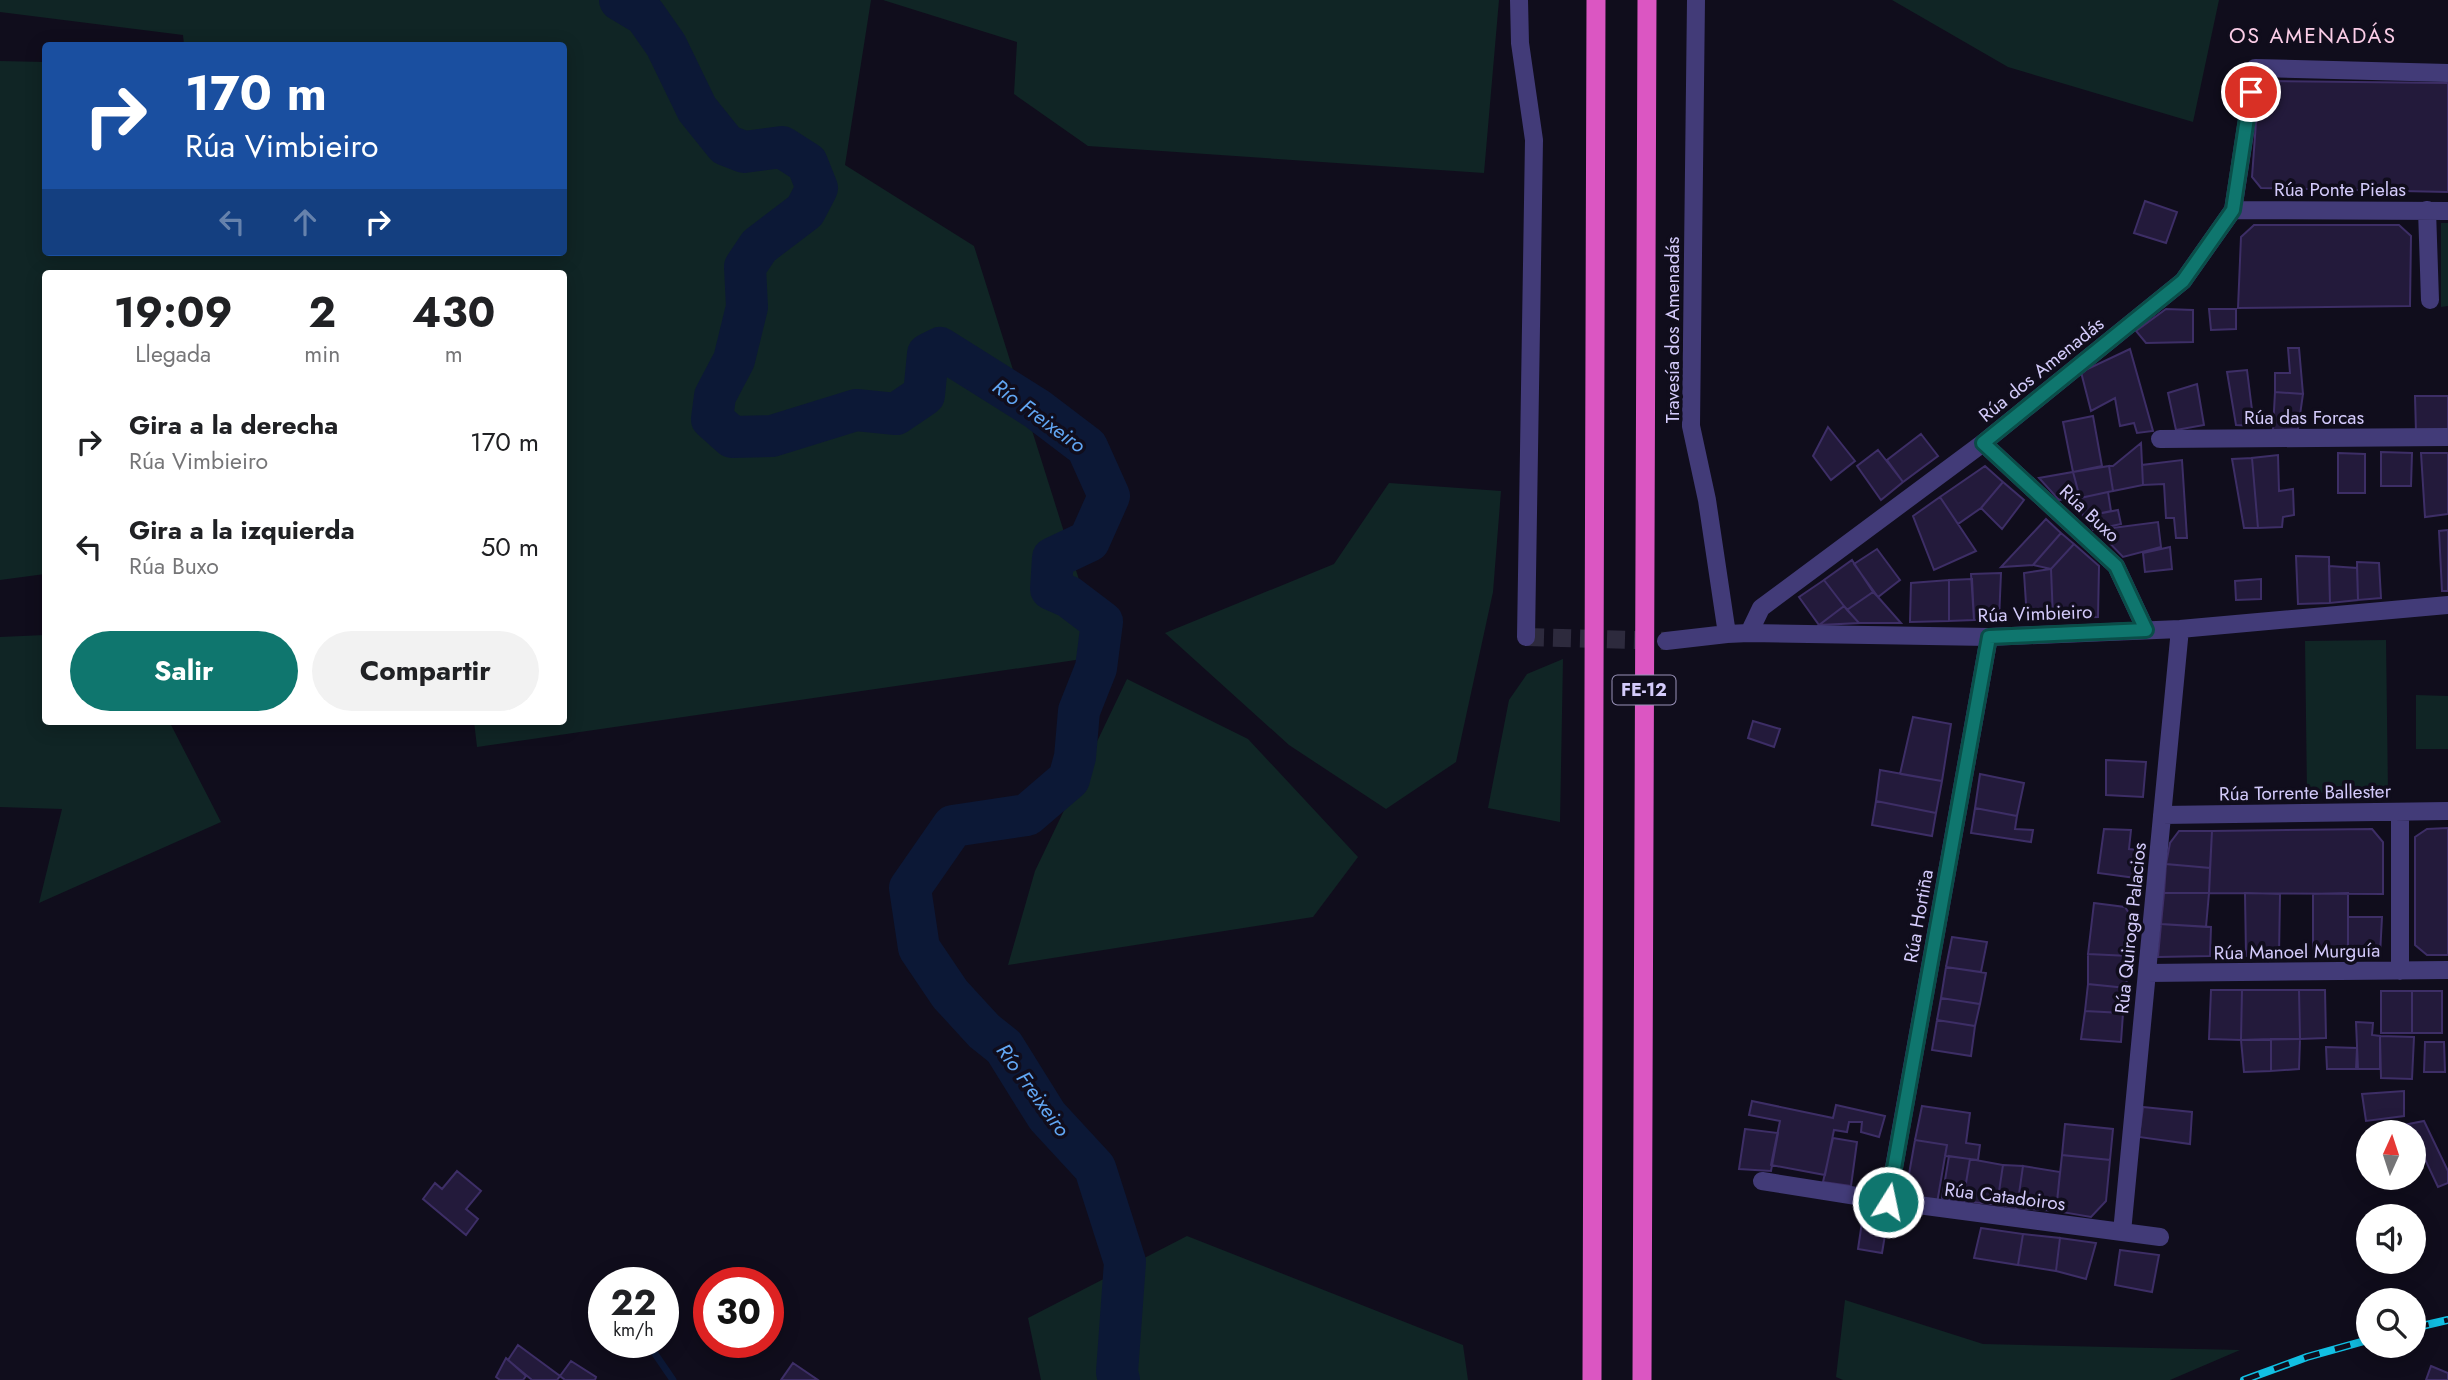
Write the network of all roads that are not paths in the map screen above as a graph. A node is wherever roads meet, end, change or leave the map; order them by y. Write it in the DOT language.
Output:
graph roads {
  1 [pos="1519,0"];
  2 [pos="1596,0"];
  3 [pos="1647,0"];
  4 [pos="1696,0"];
  5 [pos="2448,73"];
  6 [pos="2233,210"];
  7 [pos="2427,210"];
  8 [pos="2448,211"];
  9 [pos="2430,300"];
  10 [pos="2448,437"];
  11 [pos="2160,439"];
  12 [pos="1983,443"];
  13 [pos="2448,605"];
  14 [pos="2180,629"];
  15 [pos="2146,630"];
  16 [pos="1749,633"];
  17 [pos="1727,634"];
  18 [pos="1526,637"];
  19 [pos="1989,637"];
  20 [pos="1666,641"];
  21 [pos="2400,811"];
  22 [pos="2448,811"];
  23 [pos="2162,815"];
  24 [pos="2448,970"];
  25 [pos="2400,971"];
  26 [pos="2147,973"];
  27 [pos="1762,1181"];
  28 [pos="1888,1202"];
  29 [pos="2122,1232"];
  30 [pos="2160,1237"];
  31 [pos="1592,1380"];
  32 [pos="1642,1380"];
  1 -- 18 [label="street"];
  2 -- 31 [label="highway, FE-12"];
  3 -- 32 [label="highway, FE-12"];
  4 -- 17 [label="street, Travesía dos Amenadás"];
  5 -- 6 [label="street, Rúa dos Amenadás"];
  6 -- 7 [label="street, Rúa Ponte Pielas"];
  6 -- 12 [label="street, Rúa dos Amenadás"];
  7 -- 8 [label="street, Rúa Ponte Pielas"];
  7 -- 9 [label="street"];
  10 -- 11 [label="street, Rúa das Forcas"];
  12 -- 15 [label="street, Rúa Buxo"];
  12 -- 16 [label="street, Rúa dos Amenadás"];
  13 -- 14 [label="street, Rúa Vimbieiro"];
  14 -- 15 [label="street, Rúa Vimbieiro"];
  14 -- 23 [label="street, Rúa Quiroga Palacios"];
  15 -- 19 [label="street, Rúa Vimbieiro"];
  16 -- 17 [label="street"];
  16 -- 19 [label="street, Rúa Vimbieiro"];
  17 -- 20 [label="street"];
  19 -- 28 [label="street, Rúa Hortiña"];
  21 -- 22 [label="street, Rúa Torrente Ballester"];
  21 -- 23 [label="street, Rúa Torrente Ballester"];
  21 -- 25 [label="street"];
  23 -- 26 [label="street, Rúa Quiroga Palacios"];
  24 -- 25 [label="street, Rúa Manoel Murguía"];
  25 -- 26 [label="street, Rúa Manoel Murguía"];
  26 -- 29 [label="street, Rúa Quiroga Palacios"];
  27 -- 28 [label="street, Rúa Catadoiros"];
  28 -- 29 [label="street, Rúa Catadoiros"];
  29 -- 30 [label="street, Rúa Catadoiros"];
}
